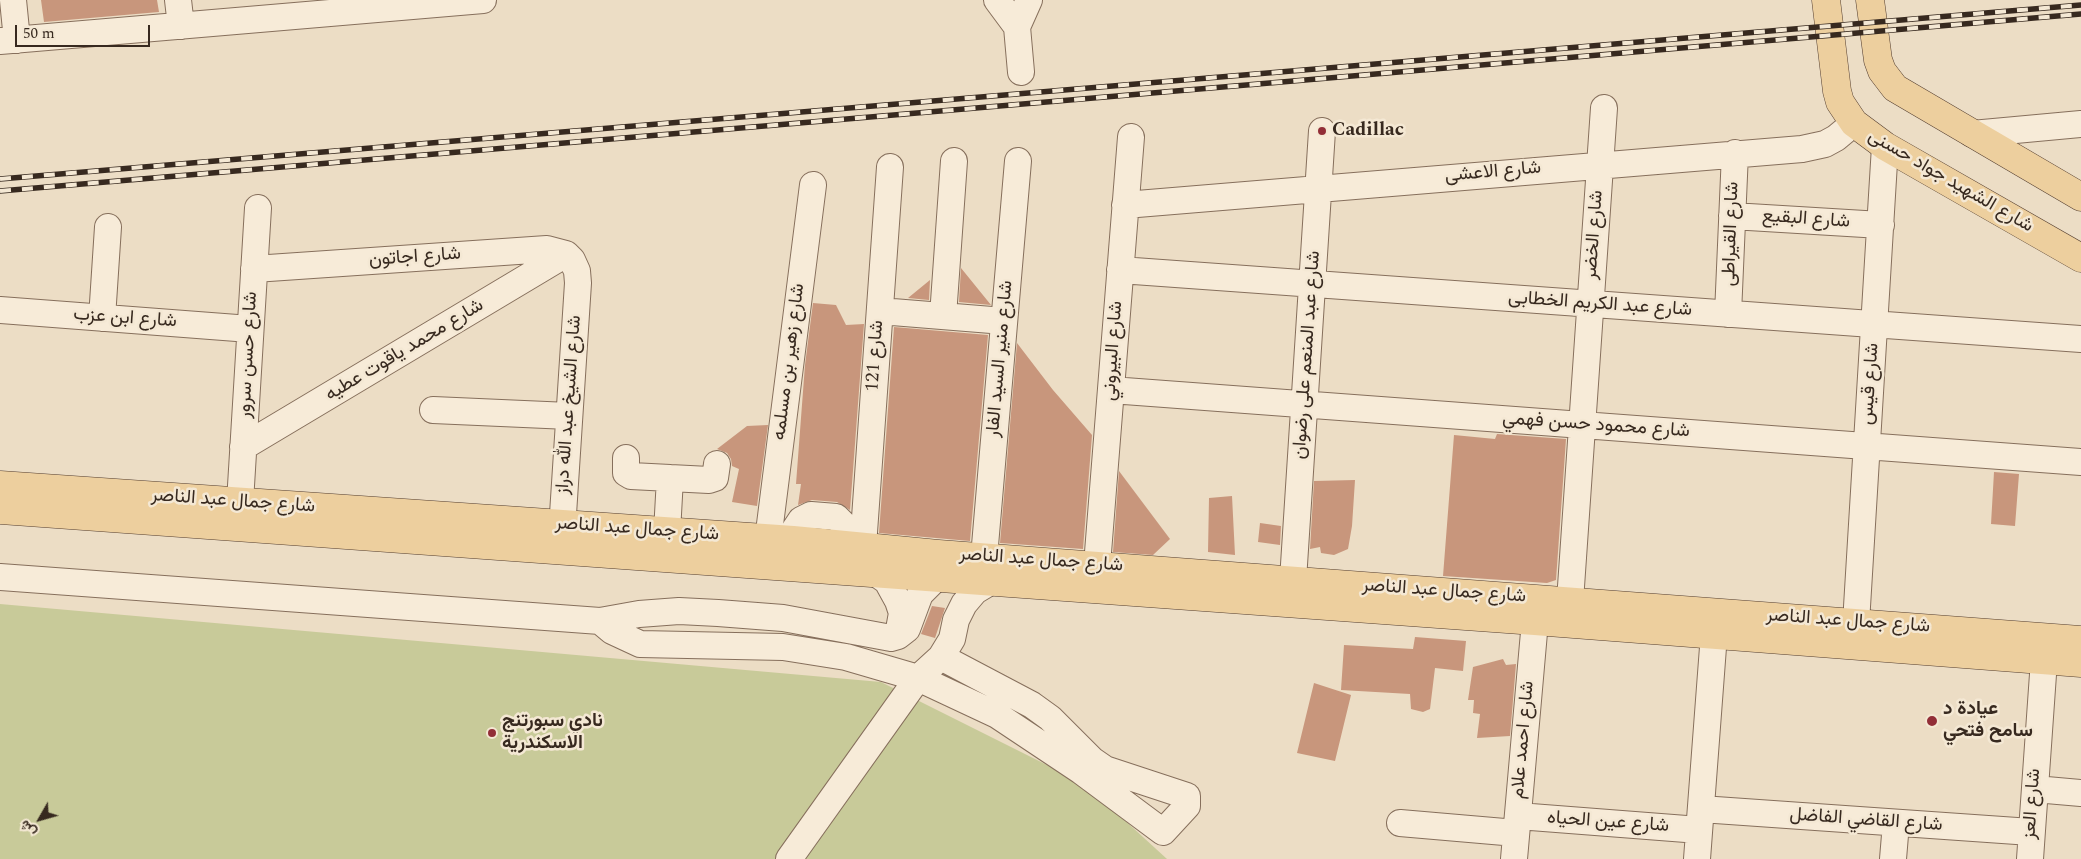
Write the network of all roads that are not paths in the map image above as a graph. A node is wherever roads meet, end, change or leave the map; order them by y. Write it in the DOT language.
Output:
graph roads {
  1 [pos="12,0"];
  2 [pos="178,0"];
  3 [pos="483,0"];
  4 [pos="997,0"];
  5 [pos="1030,0"];
  6 [pos="1826,0"];
  7 [pos="1870,0"];
  8 [pos="181,26"];
  9 [pos="1017,27"];
  10 [pos="9,40"];
  11 [pos="1020,72"];
  12 [pos="1604,108"];
  13 [pos="1854,123"];
  14 [pos="2081,124"];
  15 [pos="1322,131"];
  16 [pos="1972,134"];
  17 [pos="1131,137"];
  18 [pos="1885,146"];
  19 [pos="1735,153"];
  20 [pos="954,161"];
  21 [pos="1018,161"];
  22 [pos="1600,164"];
  23 [pos="890,167"];
  24 [pos="813,185"];
  25 [pos="1318,188"];
  26 [pos="2081,197"];
  27 [pos="1125,204"];
  28 [pos="258,208"];
  29 [pos="1732,216"];
  30 [pos="1881,225"];
  31 [pos="108,227"];
  32 [pos="569,257"];
  33 [pos="2081,258"];
  34 [pos="254,269"];
  35 [pos="1120,270"];
  36 [pos="1312,284"];
  37 [pos="1590,304"];
  38 [pos="0,310"];
  39 [pos="880,311"];
  40 [pos="1728,314"];
  41 [pos="943,316"];
  42 [pos="102,318"];
  43 [pos="1004,321"];
  44 [pos="1874,324"];
  45 [pos="250,329"];
  46 [pos="2081,339"];
  47 [pos="1111,390"];
  48 [pos="1304,405"];
  49 [pos="433,410"];
  50 [pos="569,416"];
  51 [pos="1582,425"];
  52 [pos="1867,446"];
  53 [pos="243,447"];
  54 [pos="626,458"];
  55 [pos="2081,462"];
  56 [pos="717,464"];
  57 [pos="670,478"];
  58 [pos="0,485"];
  59 [pos="240,502"];
  60 [pos="0,510"];
  61 [pos="667,532"];
  62 [pos="562,537"];
  63 [pos="781,540"];
  64 [pos="860,545"];
  65 [pos="1097,565"];
  66 [pos="937,566"];
  67 [pos="987,570"];
  68 [pos="878,574"];
  69 [pos="0,577"];
  70 [pos="1293,580"];
  71 [pos="1570,601"];
  72 [pos="718,613"];
  73 [pos="600,621"];
  74 [pos="1535,621"];
  75 [pos="1856,623"];
  76 [pos="1714,634"];
  77 [pos="898,636"];
  78 [pos="2081,640"];
  79 [pos="720,645"];
  80 [pos="947,648"];
  81 [pos="2044,660"];
  82 [pos="2081,663"];
  83 [pos="918,678"];
  84 [pos="2035,789"];
  85 [pos="2081,793"];
  86 [pos="1700,820"];
  87 [pos="1400,823"];
  88 [pos="1896,823"];
  89 [pos="1517,825"];
  90 [pos="2032,832"];
  91 [pos="789,859"];
  92 [pos="1514,859"];
  93 [pos="1697,859"];
  94 [pos="1893,859"];
  95 [pos="2030,859"];
  1 -- 10 [label="street"];
  2 -- 8 [label="street"];
  3 -- 8 [label="street"];
  4 -- 9 [label="street"];
  5 -- 9 [label="street"];
  6 -- 13 [label="main road, شارع الشهيد جواد حسنى"];
  7 -- 16 [label="main road"];
  8 -- 10 [label="street"];
  9 -- 11 [label="street"];
  12 -- 22 [label="street, شارع الخضر"];
  13 -- 18 [label="main road, شارع الشهيد جواد حسنى"];
  13 -- 19 [label="street, شارع الاعشى"];
  14 -- 16 [label="street"];
  15 -- 25 [label="street, شارع عبد المنعم على رضوان"];
  16 -- 26 [label="main road"];
  17 -- 27 [label="street, شارع البيروني"];
  18 -- 30 [label="street, شارع قيس"];
  18 -- 33 [label="main road, شارع الشهيد جواد حسنى"];
  19 -- 22 [label="street, شارع الاعشى"];
  19 -- 29 [label="street, شارع القيراطى"];
  20 -- 41 [label="street"];
  21 -- 43 [label="street, شارع منير السيد الفار"];
  22 -- 25 [label="street, شارع الاعشى"];
  22 -- 37 [label="street, شارع الخضر"];
  23 -- 39 [label="street, شارع 121"];
  24 -- 63 [label="street, شارع زهير بن مسلمه"];
  25 -- 27 [label="street, شارع الاعشى"];
  25 -- 36 [label="street, شارع عبد المنعم على رضوان"];
  27 -- 35 [label="street, شارع البيروني"];
  28 -- 34 [label="street, شارع حسن سرور"];
  29 -- 30 [label="street, شارع البقيع"];
  29 -- 40 [label="street, شارع القيراطى"];
  30 -- 44 [label="street, شارع قيس"];
  31 -- 42 [label="street"];
  32 -- 34 [label="street, شارع اجاتون"];
  32 -- 50 [label="street, شارع الشيخ عبد الله دراز"];
  32 -- 53 [label="street, شارع محمد ياقوت عطيه"];
  34 -- 45 [label="street, شارع حسن سرور"];
  35 -- 36 [label="street, شارع عبد الكريم الخطابى"];
  35 -- 47 [label="street, شارع البيروني"];
  36 -- 37 [label="street, شارع عبد الكريم الخطابى"];
  36 -- 48 [label="street, شارع عبد المنعم على رضوان"];
  37 -- 40 [label="street, شارع عبد الكريم الخطابى"];
  37 -- 51 [label="street, شارع الخضر"];
  38 -- 42 [label="street, شارع ابن عزب"];
  39 -- 41 [label="street"];
  39 -- 64 [label="street, شارع 121"];
  40 -- 44 [label="street, شارع عبد الكريم الخطابى"];
  41 -- 43 [label="street"];
  42 -- 45 [label="street, شارع ابن عزب"];
  43 -- 67 [label="street, شارع منير السيد الفار"];
  44 -- 46 [label="street, شارع عبد الكريم الخطابى"];
  44 -- 52 [label="street, شارع قيس"];
  45 -- 53 [label="street, شارع حسن سرور"];
  47 -- 48 [label="street, شارع محمود حسن فهمي"];
  47 -- 65 [label="street, شارع البيروني"];
  48 -- 51 [label="street, شارع محمود حسن فهمي"];
  48 -- 70 [label="street, شارع عبد المنعم على رضوان"];
  49 -- 50 [label="street"];
  50 -- 62 [label="street, شارع الشيخ عبد الله دراز"];
  51 -- 52 [label="street, شارع محمود حسن فهمي"];
  51 -- 71 [label="street, شارع الخضر"];
  52 -- 55 [label="street, شارع محمود حسن فهمي"];
  52 -- 75 [label="street, شارع قيس"];
  53 -- 59 [label="street, شارع حسن سرور"];
  54 -- 57 [label="street"];
  56 -- 57 [label="street"];
  57 -- 61 [label="street"];
  58 -- 59 [label="main road, شارع جمال عبد الناصر"];
  59 -- 62 [label="main road, شارع جمال عبد الناصر"];
  60 -- 62 [label="main road, شارع جمال عبد الناصر"];
  61 -- 62 [label="main road, شارع جمال عبد الناصر"];
  61 -- 63 [label="main road, شارع جمال عبد الناصر"];
  62 -- 68 [label="main road, شارع جمال عبد الناصر"];
  63 -- 64 [label="main road, شارع جمال عبد الناصر"];
  64 -- 66 [label="main road, شارع جمال عبد الناصر"];
  65 -- 67 [label="main road, شارع جمال عبد الناصر"];
  65 -- 70 [label="main road, شارع جمال عبد الناصر"];
  66 -- 67 [label="main road, شارع جمال عبد الناصر"];
  66 -- 68 [label="main road, شارع جمال عبد الناصر"];
  66 -- 77 [label="street"];
  67 -- 74 [label="main road, شارع جمال عبد الناصر"];
  67 -- 80 [label="street"];
  68 -- 77 [label="street"];
  69 -- 73 [label="street"];
  70 -- 71 [label="main road, شارع جمال عبد الناصر"];
  71 -- 75 [label="main road, شارع جمال عبد الناصر"];
  72 -- 73 [label="street"];
  72 -- 77 [label="street"];
  72 -- 79 [label="street"];
  73 -- 79 [label="street"];
  74 -- 76 [label="main road, شارع جمال عبد الناصر"];
  74 -- 89 [label="street, شارع احمد علام"];
  75 -- 78 [label="main road, شارع جمال عبد الناصر"];
  76 -- 81 [label="main road, شارع جمال عبد الناصر"];
  76 -- 86 [label="street"];
  79 -- 83 [label="street"];
  80 -- 83 [label="street"];
  80 -- 83 [label="street"];
  81 -- 82 [label="main road, شارع جمال عبد الناصر"];
  81 -- 84 [label="street, شارع العز"];
  83 -- 91 [label="street"];
  84 -- 85 [label="street"];
  84 -- 90 [label="street, شارع العز"];
  86 -- 88 [label="street, شارع القاضي الفاضل"];
  86 -- 89 [label="street, شارع عين الحياه"];
  86 -- 93 [label="street"];
  87 -- 89 [label="street, شارع عين الحياه"];
  88 -- 90 [label="street, شارع القاضي الفاضل"];
  88 -- 94 [label="street"];
  89 -- 92 [label="street, شارع احمد علام"];
  90 -- 95 [label="street, شارع العز"];
}
